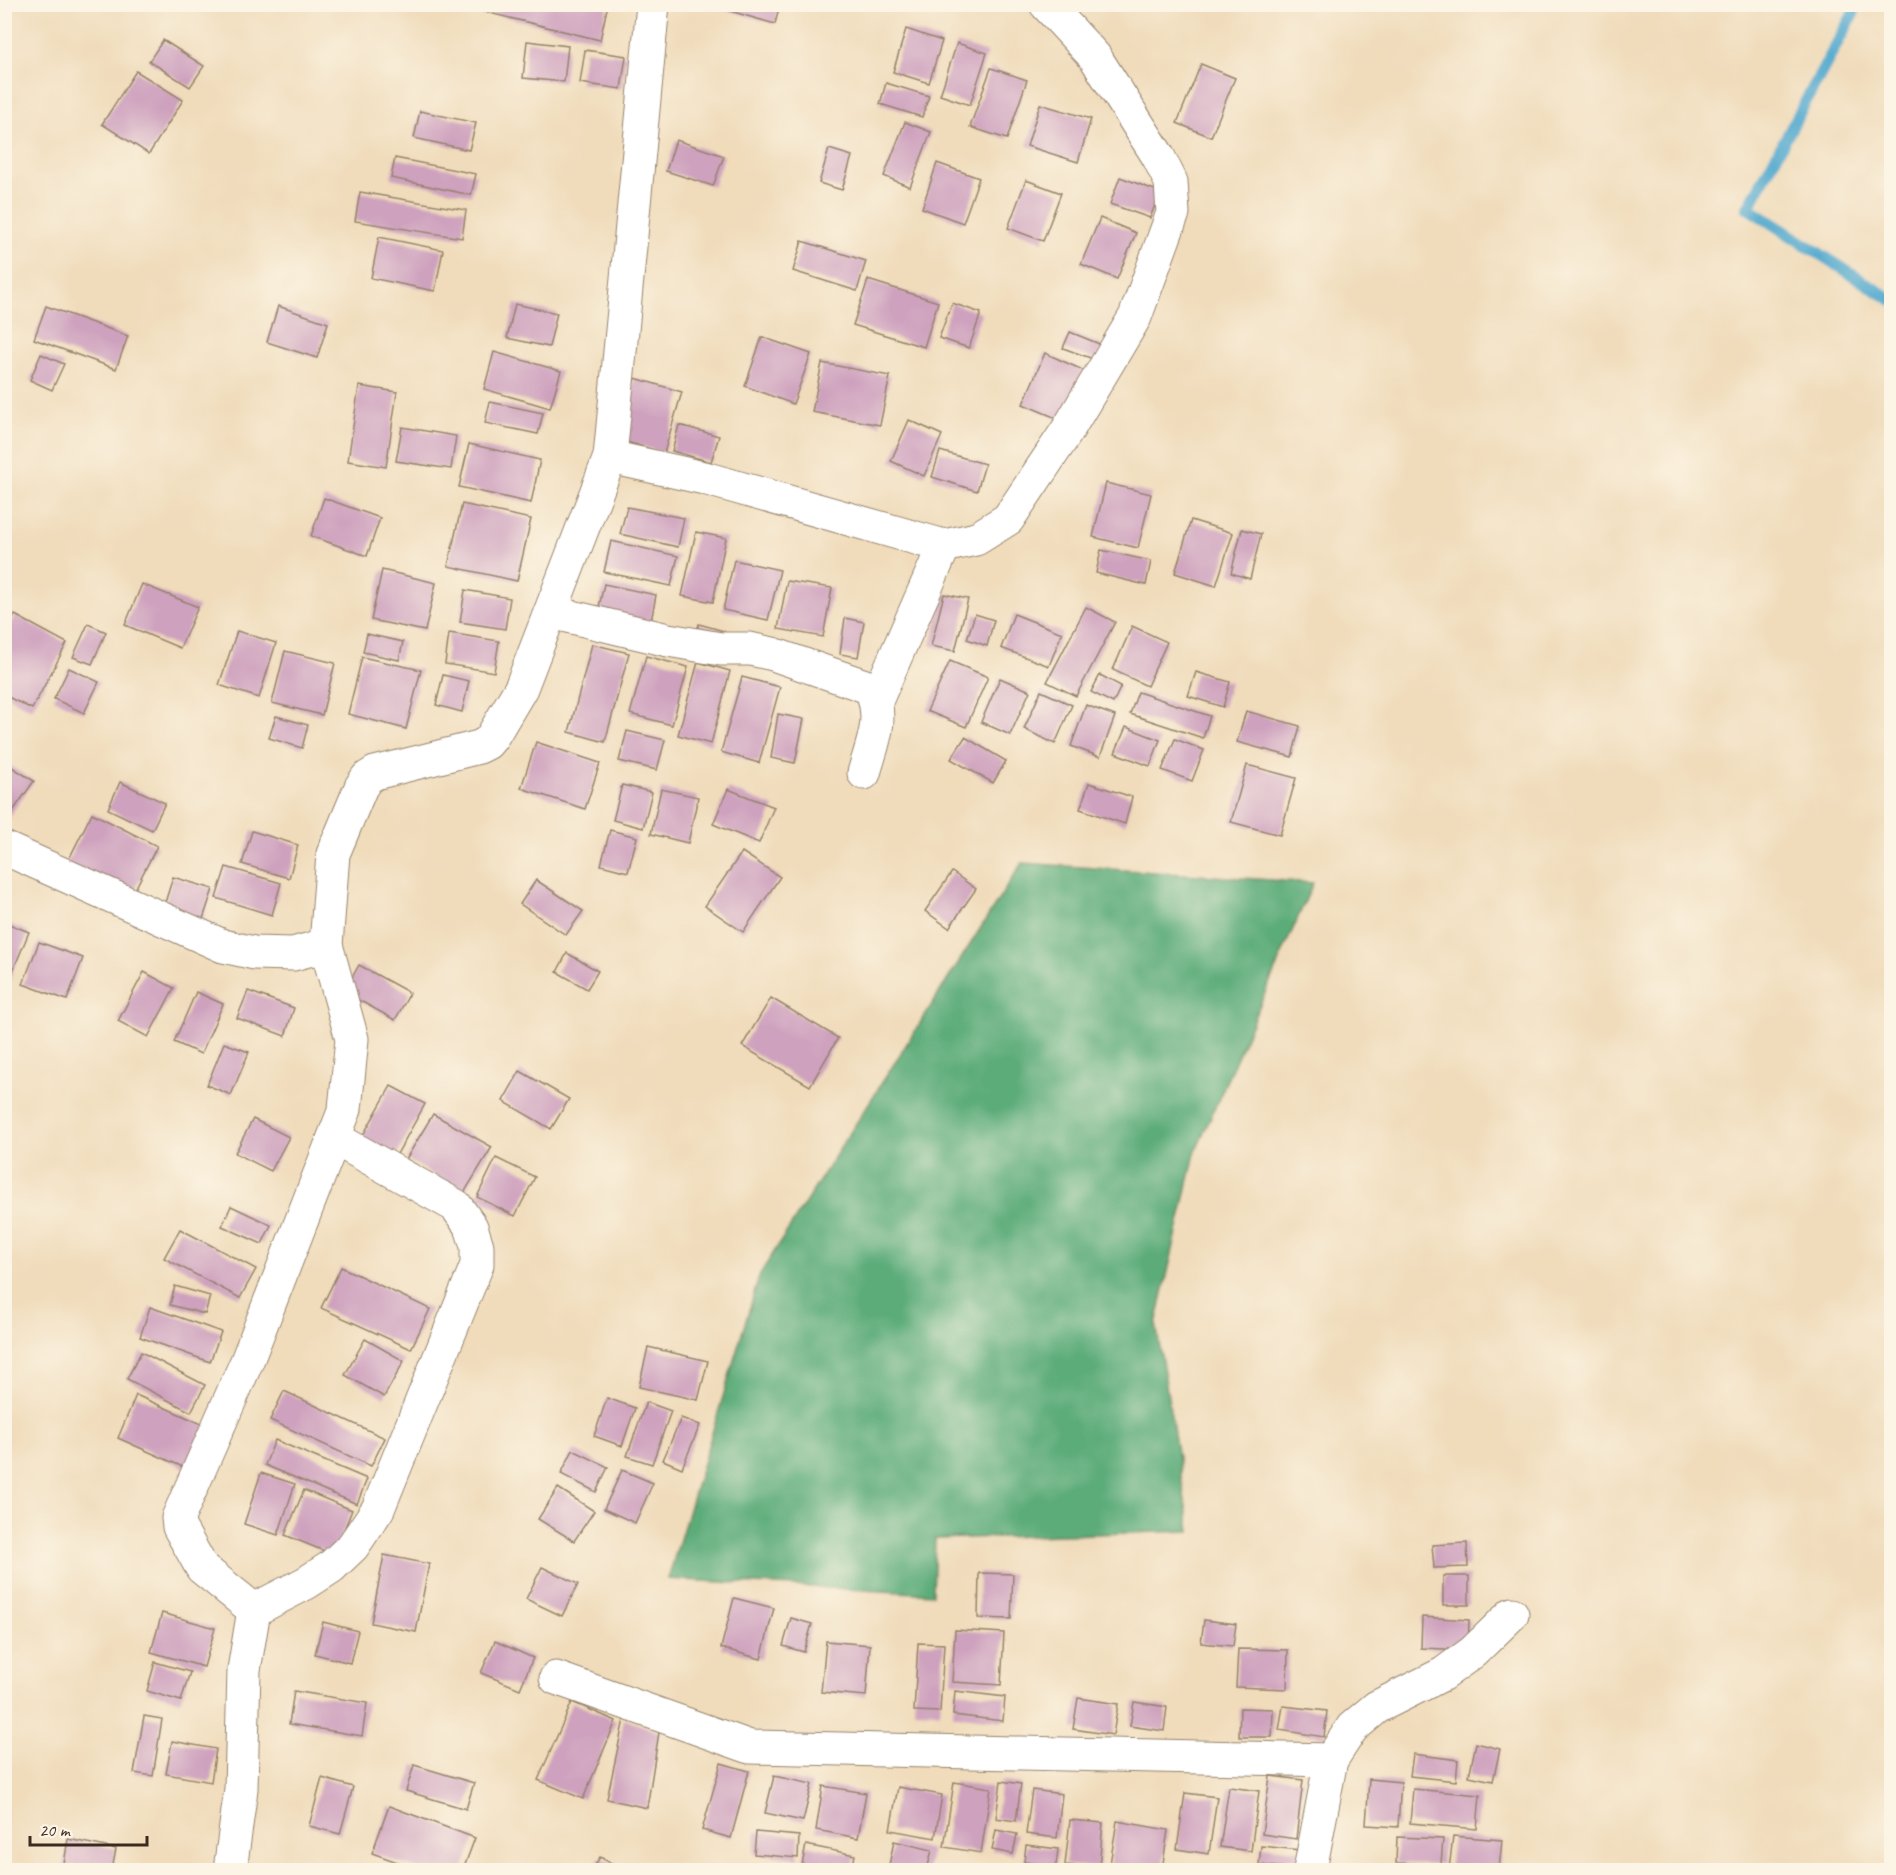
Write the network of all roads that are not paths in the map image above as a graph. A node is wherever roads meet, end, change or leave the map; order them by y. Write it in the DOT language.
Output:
graph roads {
  1 [pos="653,4"];
  2 [pos="1046,4"];
  3 [pos="610,457"];
  4 [pos="944,546"];
  5 [pos="551,612"];
  6 [pos="876,701"];
  7 [pos="864,773"];
  8 [pos="4,848"];
  9 [pos="326,945"];
  10 [pos="334,1138"];
  11 [pos="254,1610"];
  12 [pos="1512,1614"];
  13 [pos="556,1678"];
  14 [pos="1331,1760"];
  15 [pos="230,1870"];
  16 [pos="1310,1870"];
  1 -- 3 [label="street"];
  2 -- 4 [label="street"];
  3 -- 4 [label="street"];
  3 -- 5 [label="street"];
  4 -- 6 [label="street"];
  5 -- 6 [label="street"];
  5 -- 9 [label="street"];
  6 -- 7 [label="street"];
  8 -- 9 [label="street"];
  9 -- 10 [label="street"];
  10 -- 11 [label="street"];
  10 -- 11 [label="street"];
  11 -- 15 [label="street"];
  12 -- 14 [label="street"];
  13 -- 14 [label="street"];
  14 -- 16 [label="street"];
}
